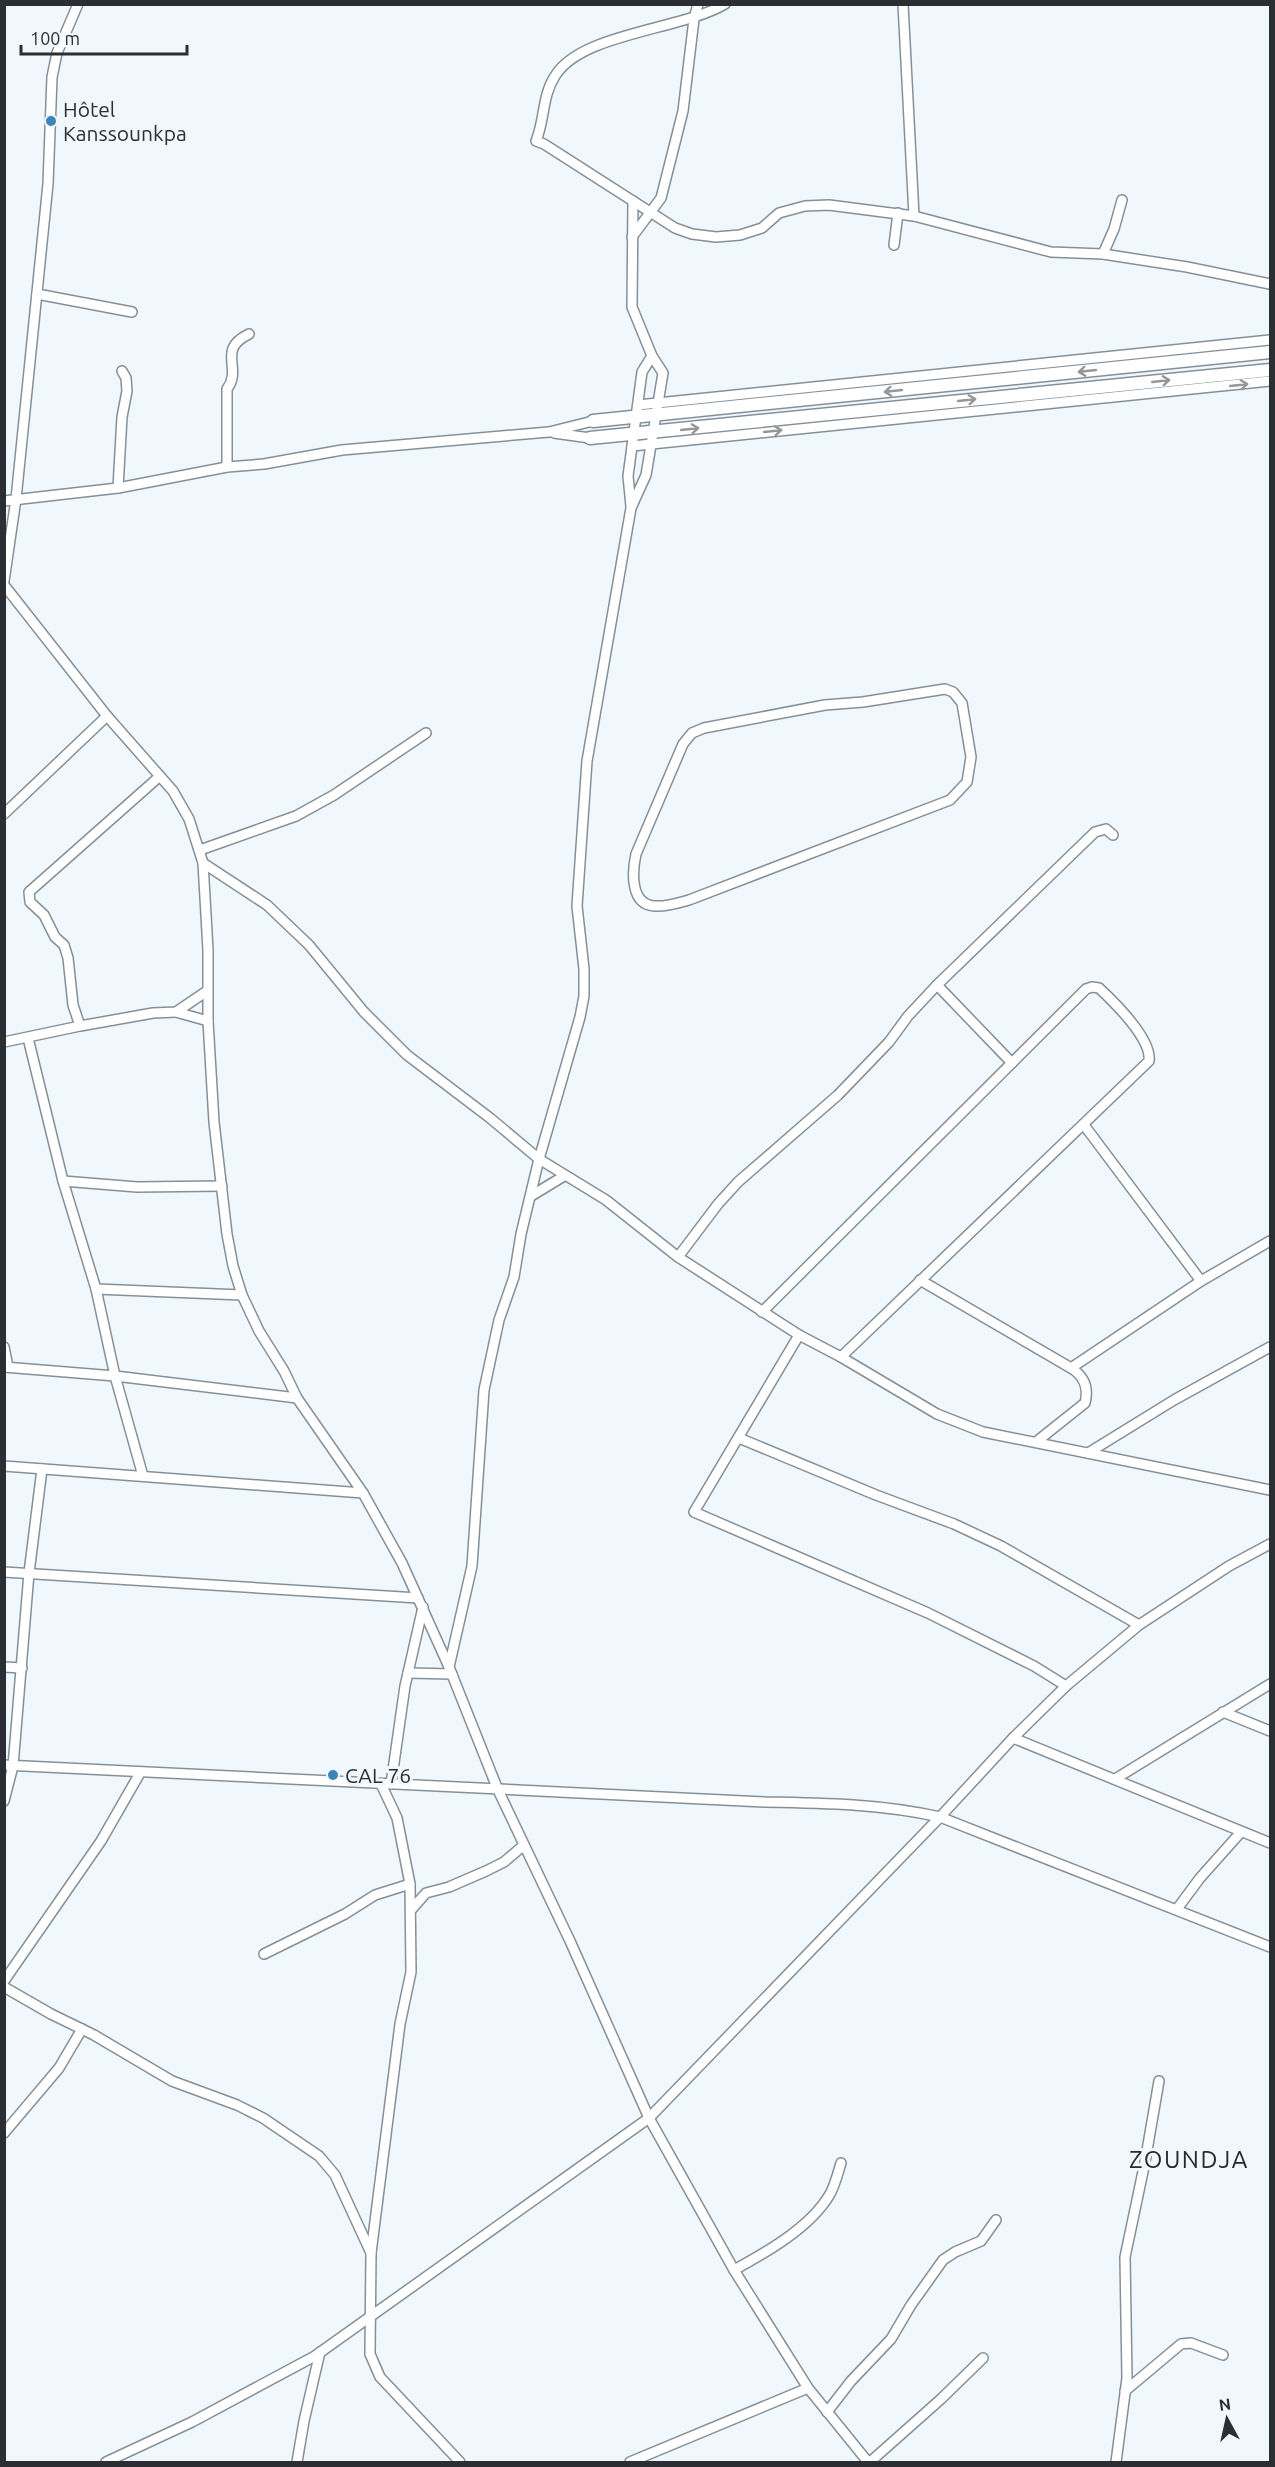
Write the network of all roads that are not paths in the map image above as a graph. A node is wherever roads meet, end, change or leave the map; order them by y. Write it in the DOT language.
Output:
graph roads {
  1 [pos="78,4"];
  2 [pos="698,4"];
  3 [pos="725,4"];
  4 [pos="903,4"];
  5 [pos="694,19"];
  6 [pos="1122,200"];
  7 [pos="633,201"];
  8 [pos="651,211"];
  9 [pos="898,213"];
  10 [pos="914,216"];
  11 [pos="632,237"];
  12 [pos="894,245"];
  13 [pos="1103,254"];
  14 [pos="1270,284"];
  15 [pos="38,294"];
  16 [pos="132,312"];
  17 [pos="249,334"];
  18 [pos="1270,340"];
  19 [pos="1270,352"];
  20 [pos="652,356"];
  21 [pos="1270,370"];
  22 [pos="122,371"];
  23 [pos="1270,381"];
  24 [pos="657,409"];
  25 [pos="637,410"];
  26 [pos="593,421"];
  27 [pos="549,432"];
  28 [pos="590,438"];
  29 [pos="652,439"];
  30 [pos="633,441"];
  31 [pos="227,467"];
  32 [pos="118,488"];
  33 [pos="16,499"];
  34 [pos="4,501"];
  35 [pos="631,508"];
  36 [pos="7,538"];
  37 [pos="4,583"];
  38 [pos="906,694"];
  39 [pos="107,716"];
  40 [pos="426,733"];
  41 [pos="160,776"];
  42 [pos="4,814"];
  43 [pos="1113,835"];
  44 [pos="200,850"];
  45 [pos="204,863"];
  46 [pos="937,986"];
  47 [pos="207,991"];
  48 [pos="176,1012"];
  49 [pos="208,1021"];
  50 [pos="80,1026"];
  51 [pos="28,1038"];
  52 [pos="4,1042"];
  53 [pos="1012,1063"];
  54 [pos="1084,1125"];
  55 [pos="539,1159"];
  56 [pos="564,1176"];
  57 [pos="63,1181"];
  58 [pos="222,1186"];
  59 [pos="531,1196"];
  60 [pos="1270,1241"];
  61 [pos="678,1257"];
  62 [pos="920,1280"];
  63 [pos="1202,1281"];
  64 [pos="96,1288"];
  65 [pos="242,1295"];
  66 [pos="762,1312"];
  67 [pos="799,1335"];
  68 [pos="4,1347"];
  69 [pos="1270,1347"];
  70 [pos="841,1357"];
  71 [pos="6,1367"];
  72 [pos="1071,1368"];
  73 [pos="115,1376"];
  74 [pos="297,1398"];
  75 [pos="738,1438"];
  76 [pos="1036,1442"];
  77 [pos="1088,1454"];
  78 [pos="4,1466"];
  79 [pos="42,1469"];
  80 [pos="143,1476"];
  81 [pos="1270,1490"];
  82 [pos="363,1493"];
  83 [pos="1270,1544"];
  84 [pos="4,1572"];
  85 [pos="29,1574"];
  86 [pos="418,1598"];
  87 [pos="423,1607"];
  88 [pos="1139,1625"];
  89 [pos="4,1667"];
  90 [pos="22,1668"];
  91 [pos="451,1670"];
  92 [pos="408,1673"];
  93 [pos="1270,1684"];
  94 [pos="1066,1686"];
  95 [pos="1223,1712"];
  96 [pos="1270,1731"];
  97 [pos="1013,1738"];
  98 [pos="9,1765"];
  99 [pos="140,1773"];
  100 [pos="1115,1779"];
  101 [pos="386,1784"];
  102 [pos="498,1790"];
  103 [pos="4,1801"];
  104 [pos="940,1817"];
  105 [pos="1241,1832"];
  106 [pos="1270,1843"];
  107 [pos="524,1845"];
  108 [pos="410,1884"];
  109 [pos="1177,1909"];
  110 [pos="411,1910"];
  111 [pos="1270,1947"];
  112 [pos="264,1954"];
  113 [pos="4,1981"];
  114 [pos="4,1987"];
  115 [pos="82,2029"];
  116 [pos="1159,2081"];
  117 [pos="649,2118"];
  118 [pos="4,2133"];
  119 [pos="841,2163"];
  120 [pos="996,2220"];
  121 [pos="371,2253"];
  122 [pos="734,2270"];
  123 [pos="371,2317"];
  124 [pos="320,2352"];
  125 [pos="1223,2355"];
  126 [pos="983,2358"];
  127 [pos="808,2388"];
  128 [pos="1125,2391"];
  129 [pos="827,2412"];
  130 [pos="106,2463"];
  131 [pos="297,2463"];
  132 [pos="460,2463"];
  133 [pos="630,2463"];
  134 [pos="869,2463"];
  135 [pos="1116,2463"];
  1 -- 15 [label="street"];
  2 -- 5 [label="street"];
  3 -- 5 [label="street"];
  4 -- 10 [label="street"];
  5 -- 7 [label="street"];
  5 -- 8 [label="street"];
  6 -- 13 [label="street"];
  7 -- 8 [label="street"];
  7 -- 11 [label="street"];
  8 -- 9 [label="street"];
  8 -- 11 [label="street"];
  9 -- 10 [label="street"];
  9 -- 12 [label="street"];
  10 -- 13 [label="street"];
  11 -- 20 [label="street"];
  13 -- 14 [label="street"];
  15 -- 16 [label="street"];
  15 -- 33 [label="street"];
  17 -- 31 [label="street"];
  18 -- 24 [label="street"];
  19 -- 24 [label="main road, one-way"];
  20 -- 24 [label="street"];
  20 -- 25 [label="street"];
  29 -- 21 [label="main road, one-way"];
  22 -- 32 [label="street"];
  29 -- 23 [label="street, one-way"];
  24 -- 25 [label="main road"];
  24 -- 29 [label="street"];
  25 -- 26 [label="main road"];
  25 -- 30 [label="street"];
  26 -- 27 [label="street"];
  27 -- 28 [label="street"];
  27 -- 31 [label="street"];
  28 -- 30 [label="main road"];
  29 -- 30 [label="main road"];
  29 -- 35 [label="street"];
  30 -- 35 [label="street"];
  31 -- 32 [label="street"];
  32 -- 33 [label="street"];
  33 -- 34 [label="street"];
  33 -- 36 [label="street"];
  35 -- 55 [label="street"];
  36 -- 37 [label="street"];
  37 -- 39 [label="street"];
  38 -- 38 [label="street"];
  39 -- 41 [label="street"];
  39 -- 42 [label="street"];
  40 -- 44 [label="street"];
  41 -- 44 [label="street"];
  41 -- 50 [label="street"];
  43 -- 46 [label="street"];
  44 -- 45 [label="street"];
  45 -- 47 [label="street"];
  45 -- 55 [label="street"];
  46 -- 53 [label="street"];
  46 -- 61 [label="street"];
  47 -- 48 [label="street"];
  47 -- 49 [label="street"];
  48 -- 49 [label="street"];
  48 -- 50 [label="street"];
  49 -- 58 [label="street"];
  50 -- 51 [label="street"];
  51 -- 52 [label="street"];
  51 -- 57 [label="street"];
  53 -- 54 [label="street"];
  53 -- 66 [label="street"];
  54 -- 62 [label="street"];
  54 -- 63 [label="street"];
  55 -- 56 [label="street"];
  55 -- 59 [label="street"];
  56 -- 59 [label="street"];
  56 -- 61 [label="street"];
  57 -- 58 [label="street"];
  57 -- 64 [label="street"];
  58 -- 65 [label="street"];
  59 -- 91 [label="street"];
  60 -- 63 [label="street"];
  61 -- 66 [label="street"];
  62 -- 70 [label="street"];
  62 -- 72 [label="street"];
  63 -- 72 [label="street"];
  64 -- 65 [label="street"];
  64 -- 73 [label="street"];
  65 -- 74 [label="street"];
  66 -- 67 [label="street"];
  67 -- 70 [label="street"];
  67 -- 75 [label="street"];
  68 -- 71 [label="street"];
  69 -- 77 [label="street"];
  70 -- 76 [label="street"];
  71 -- 73 [label="street"];
  72 -- 76 [label="street"];
  73 -- 74 [label="street"];
  73 -- 80 [label="street"];
  74 -- 82 [label="street"];
  75 -- 88 [label="street"];
  75 -- 94 [label="street"];
  76 -- 77 [label="street"];
  77 -- 81 [label="street"];
  78 -- 79 [label="street"];
  79 -- 80 [label="street"];
  79 -- 85 [label="street"];
  80 -- 82 [label="street"];
  82 -- 86 [label="street"];
  83 -- 88 [label="street"];
  84 -- 85 [label="street"];
  85 -- 86 [label="street"];
  85 -- 90 [label="street"];
  86 -- 87 [label="street"];
  87 -- 91 [label="street"];
  87 -- 92 [label="street"];
  88 -- 94 [label="street"];
  89 -- 90 [label="street"];
  90 -- 98 [label="street"];
  91 -- 92 [label="street"];
  91 -- 102 [label="street"];
  92 -- 101 [label="street"];
  93 -- 95 [label="street"];
  94 -- 97 [label="street"];
  95 -- 96 [label="street"];
  95 -- 100 [label="street"];
  97 -- 100 [label="street"];
  97 -- 104 [label="street"];
  98 -- 99 [label="street"];
  98 -- 103 [label="street"];
  99 -- 101 [label="street"];
  99 -- 113 [label="street"];
  100 -- 105 [label="street"];
  101 -- 102 [label="street"];
  101 -- 108 [label="street"];
  102 -- 104 [label="street"];
  102 -- 107 [label="street"];
  104 -- 109 [label="street"];
  104 -- 117 [label="street"];
  105 -- 106 [label="street"];
  105 -- 109 [label="street"];
  107 -- 110 [label="street"];
  107 -- 117 [label="street"];
  108 -- 110 [label="street"];
  108 -- 112 [label="street"];
  109 -- 111 [label="street"];
  110 -- 121 [label="street"];
  114 -- 115 [label="street"];
  115 -- 118 [label="street"];
  115 -- 121 [label="street"];
  116 -- 128 [label="street"];
  117 -- 122 [label="street"];
  117 -- 123 [label="street"];
  119 -- 122 [label="street"];
  120 -- 129 [label="street"];
  121 -- 123 [label="street"];
  122 -- 127 [label="street"];
  123 -- 124 [label="street"];
  123 -- 132 [label="street"];
  124 -- 130 [label="street"];
  124 -- 131 [label="street"];
  125 -- 128 [label="street"];
  126 -- 134 [label="street"];
  127 -- 129 [label="street"];
  127 -- 133 [label="street"];
  128 -- 135 [label="street"];
  129 -- 134 [label="street"];
}
